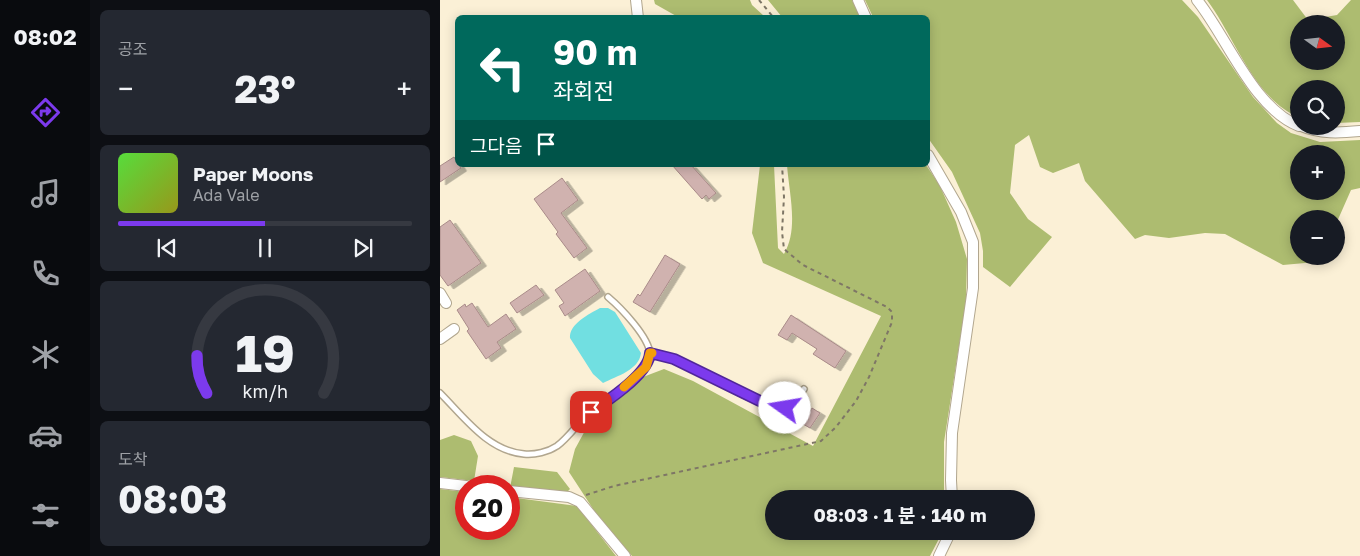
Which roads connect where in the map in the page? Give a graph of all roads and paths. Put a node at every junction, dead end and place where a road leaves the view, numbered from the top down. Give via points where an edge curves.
1 (636, 0) edge
2 (759, 0) edge
3 (858, 0) edge
4 (1197, 0) edge
5 (638, 15) edge
6 (772, 15) edge
7 (865, 15) edge
8 (1290, 120) edge
9 (1360, 131) edge
10 (1345, 132) edge
11 (930, 158) edge
12 (782, 167) edge
13 (440, 294) edge
14 (608, 297) dead end
15 (446, 303) dead end
16 (454, 329) dead end
17 (440, 339) edge
18 (650, 353) junction
19 (804, 389) dead end
20 (440, 393) edge
21 (440, 483) edge
22 (455, 485) edge
23 (952, 490) edge
24 (520, 492) edge
25 (569, 497) junction
26 (947, 540) edge
27 (625, 556) edge
28 (939, 556) edge

1 - 5 street
2 - 6 path
3 - 7 street
4 - 8 street via 1255,88 1275,112
9 - 10 street
11 - 23 street via 962,212 973,242 973,288 952,434
12 - 25 path via 784,249 802,265 892,312 892,322 856,401 821,441
13 - 15 street
14 - 18 lane via 631,320
16 - 17 street
18 - 19 lane via 674,359 777,408 795,403
18 - 20 lane via 646,367 547,451 524,454 498,447
21 - 22 street
24 - 25 street
25 - 27 street via 580,502
26 - 28 street

